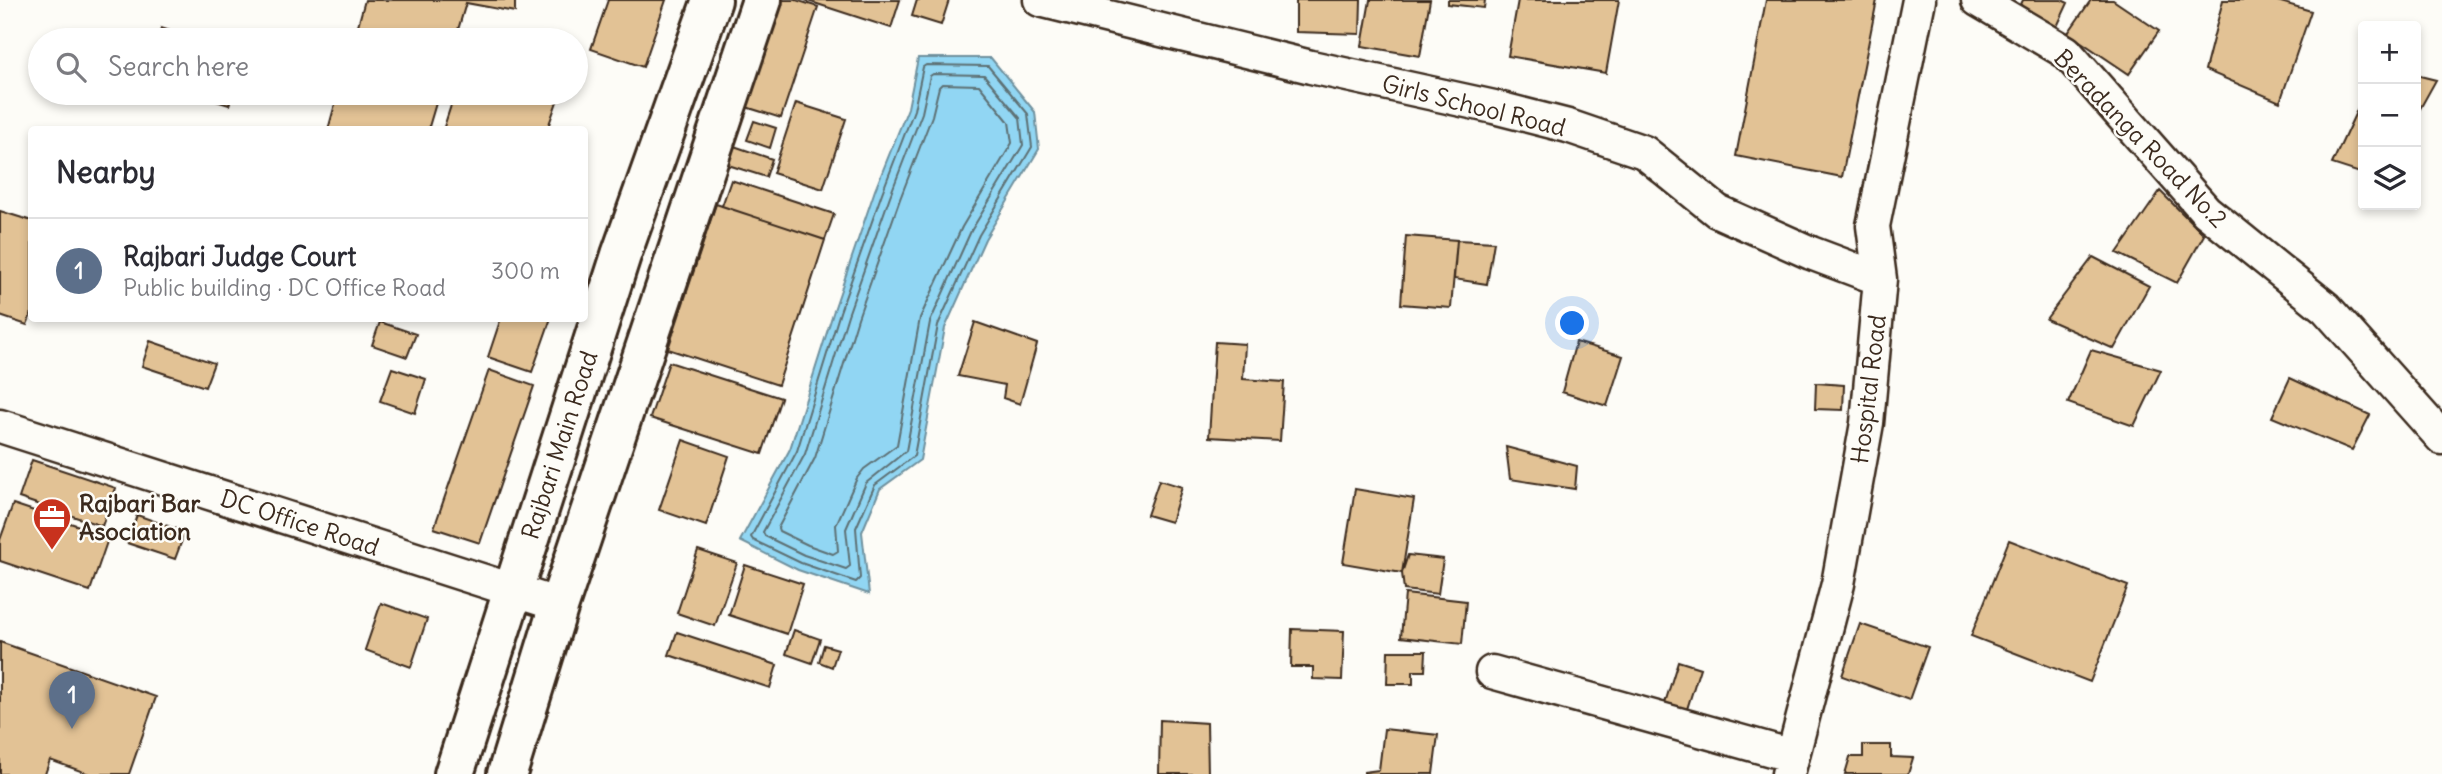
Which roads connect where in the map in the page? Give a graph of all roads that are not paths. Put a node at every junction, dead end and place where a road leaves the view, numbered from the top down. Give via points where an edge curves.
1 (712, 0) edge
2 (762, 0) edge
3 (1040, 0) edge
4 (1919, 0) edge
5 (1978, 0) edge
6 (1880, 279) junction
7 (0, 426) edge
8 (2442, 438) edge
9 (512, 590) junction
10 (559, 605) junction
11 (1492, 672) dead end
12 (1791, 765) edge
13 (454, 774) edge
14 (507, 774) edge

1 - 9 street, Rajbari Main Road via 621,256
2 - 10 street, Rajbari Main Road
3 - 6 street, Girls School Road via 1568,126 1644,152 1717,211
4 - 6 street, Hospital Road via 1873,226
5 - 8 street, Beradanga Road No.2 via 2066,52 2206,211 2326,308
6 - 12 street, Hospital Road via 1865,436 1838,584
7 - 9 street, DC Office Road
9 - 10 street, DC Office Road
9 - 13 street, Rajbari Main Road
10 - 14 street, Rajbari Main Road
11 - 12 street

